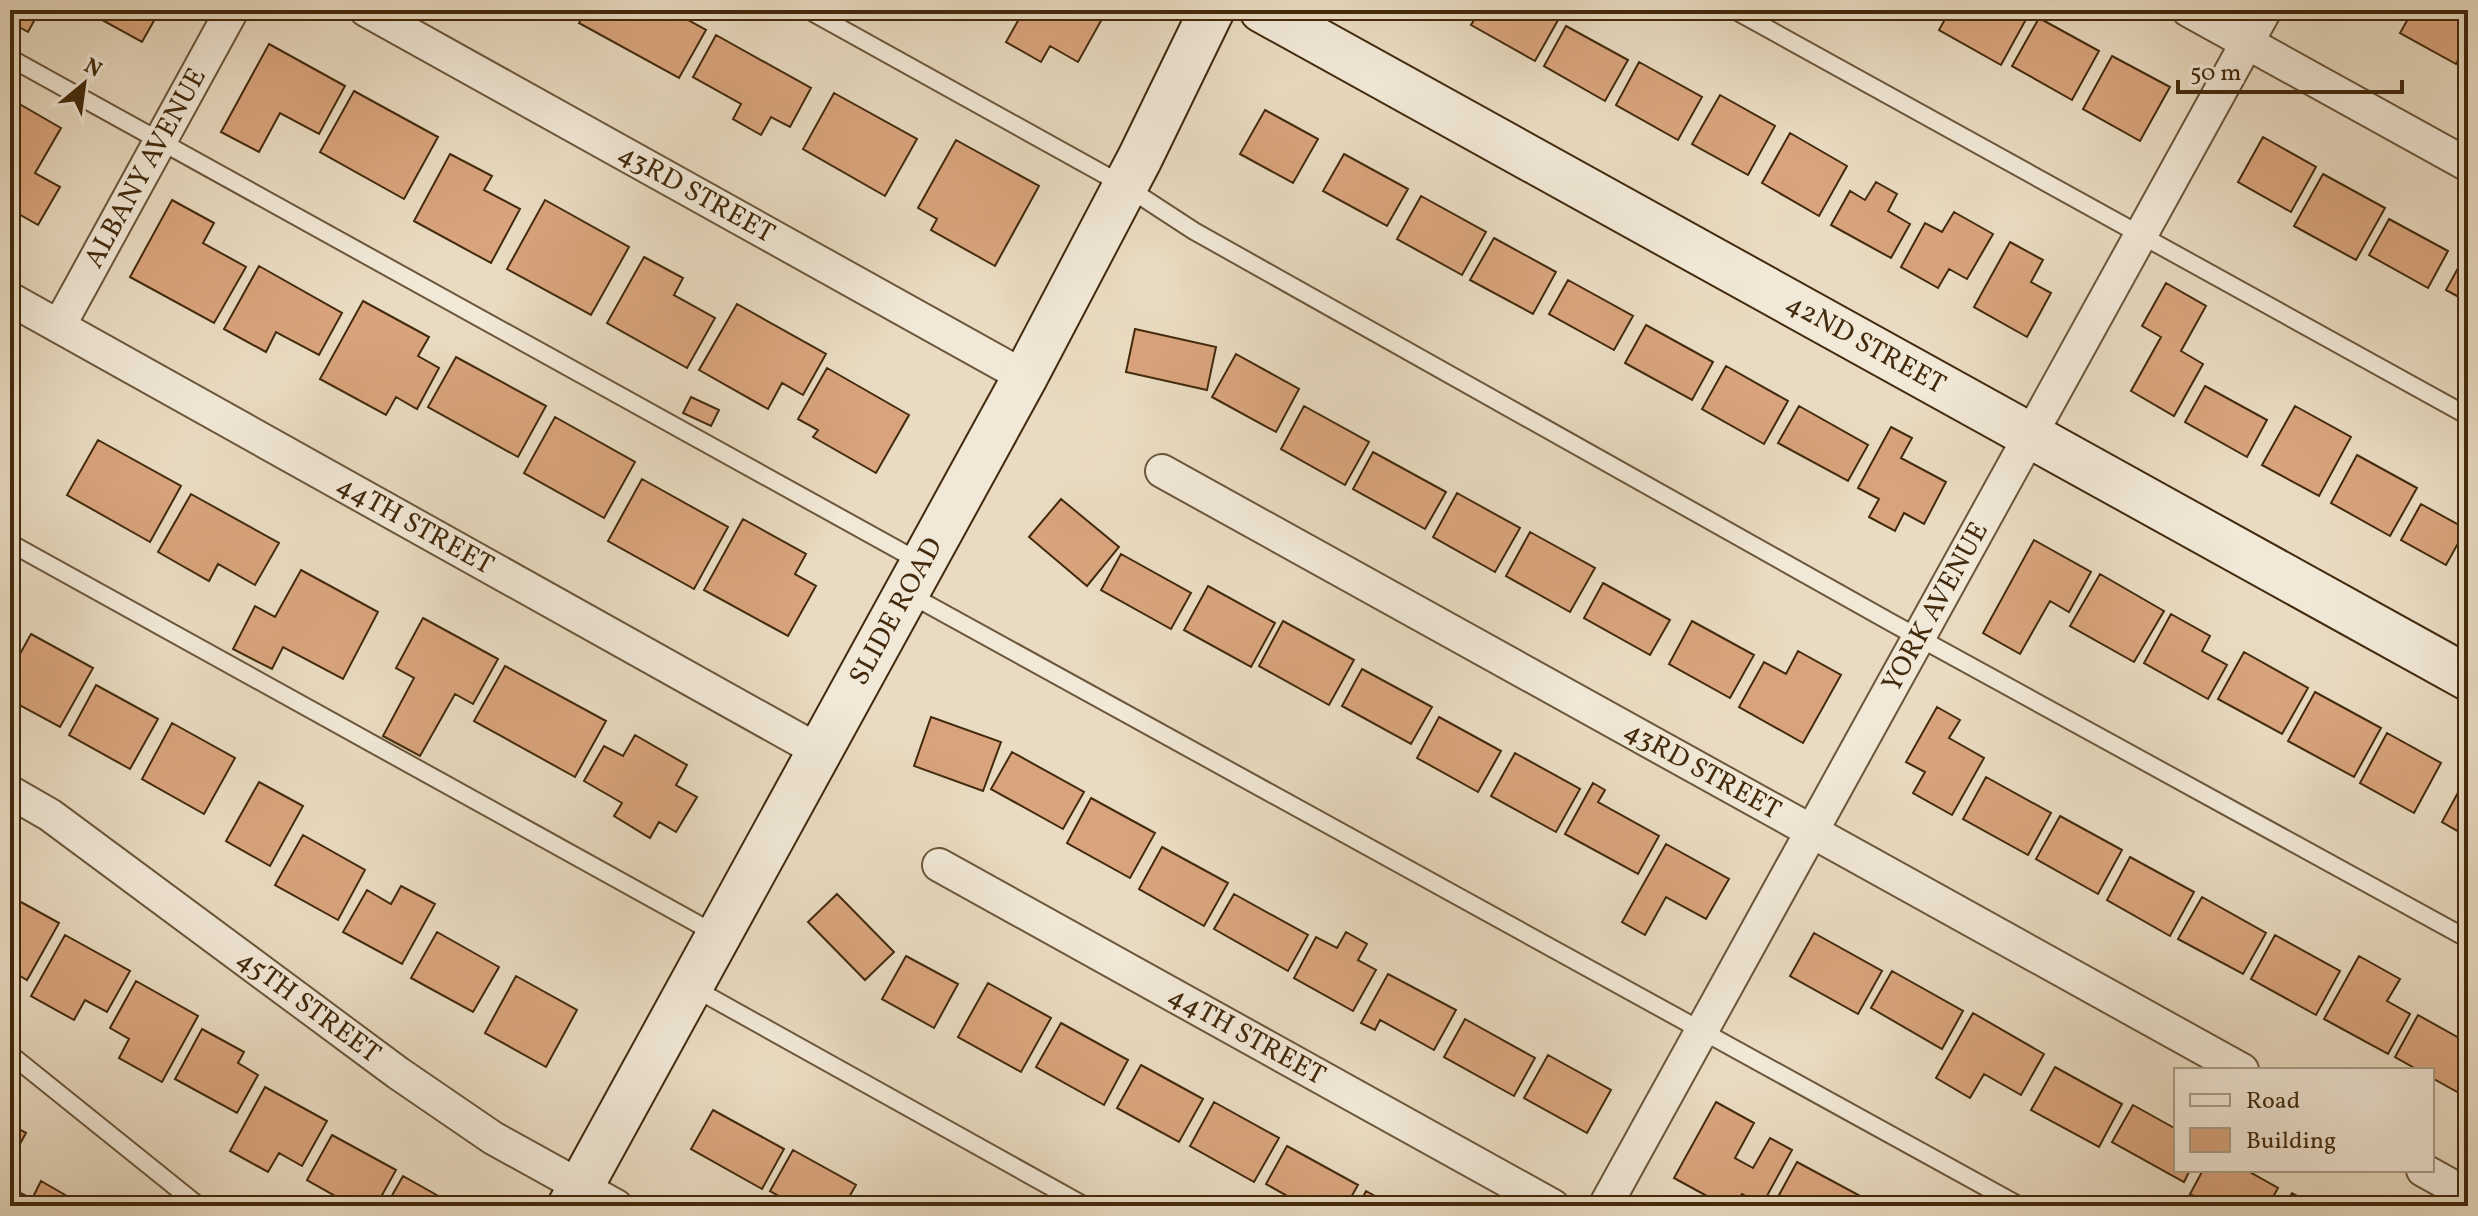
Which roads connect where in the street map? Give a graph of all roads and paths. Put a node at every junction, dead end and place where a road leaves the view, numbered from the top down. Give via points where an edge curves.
1 (232, 10) edge
2 (366, 10) edge
3 (808, 10) edge
4 (1212, 10) edge
5 (1262, 10) edge
6 (1734, 10) edge
7 (2188, 10) edge
8 (2265, 10) edge
9 (2247, 43) junction
10 (10, 58) edge
11 (160, 141) junction
12 (2468, 165) edge
13 (1125, 186) junction
14 (2141, 234) junction
15 (10, 299) edge
16 (59, 326) junction
17 (1025, 377) junction
18 (2468, 416) edge
19 (2030, 435) junction
20 (1162, 471) dead end
21 (10, 543) edge
22 (914, 578) junction
23 (1918, 638) junction
24 (2468, 678) edge
25 (819, 751) junction
26 (10, 792) edge
27 (1811, 831) junction
28 (939, 865) dead end
29 (718, 935) junction
30 (2468, 939) edge
31 (691, 986) junction
32 (1702, 1030) junction
33 (10, 1054) edge
34 (2238, 1068) edge
35 (2427, 1172) edge
36 (2468, 1195) edge
37 (589, 1200) edge
38 (199, 1206) edge
39 (1085, 1206) edge
40 (1553, 1206) edge
41 (1605, 1206) edge
42 (2020, 1206) edge

1 - 11 street, ALBANY AVENUE
2 - 17 street, 43RD STREET
3 - 13 lane
4 - 13 street, SLIDE ROAD
5 - 19 street, 42ND STREET
6 - 14 lane
7 - 9 street
8 - 9 street, YORK AVENUE
9 - 12 street
9 - 14 street, YORK AVENUE
10 - 11 lane
11 - 16 street, ALBANY AVENUE
11 - 22 lane
13 - 17 street, SLIDE ROAD
13 - 23 lane via 1207,239
14 - 18 lane
14 - 19 street, YORK AVENUE
15 - 16 street, 44TH STREET
16 - 25 street, 44TH STREET
17 - 22 street, SLIDE ROAD
19 - 23 street, YORK AVENUE
19 - 24 street, 42ND STREET
20 - 27 street, 43RD STREET
21 - 29 lane
22 - 25 street, SLIDE ROAD
22 - 32 lane
23 - 27 street, YORK AVENUE
23 - 30 lane
25 - 29 street, SLIDE ROAD
26 - 37 street, 45TH STREET via 50,815 398,1073
27 - 32 street, YORK AVENUE
27 - 34 street, 43RD STREET
28 - 40 street, 44TH STREET
29 - 31 street, SLIDE ROAD
31 - 37 street, SLIDE ROAD
31 - 39 lane
32 - 41 street, YORK AVENUE
32 - 42 lane
33 - 38 lane
35 - 36 street

